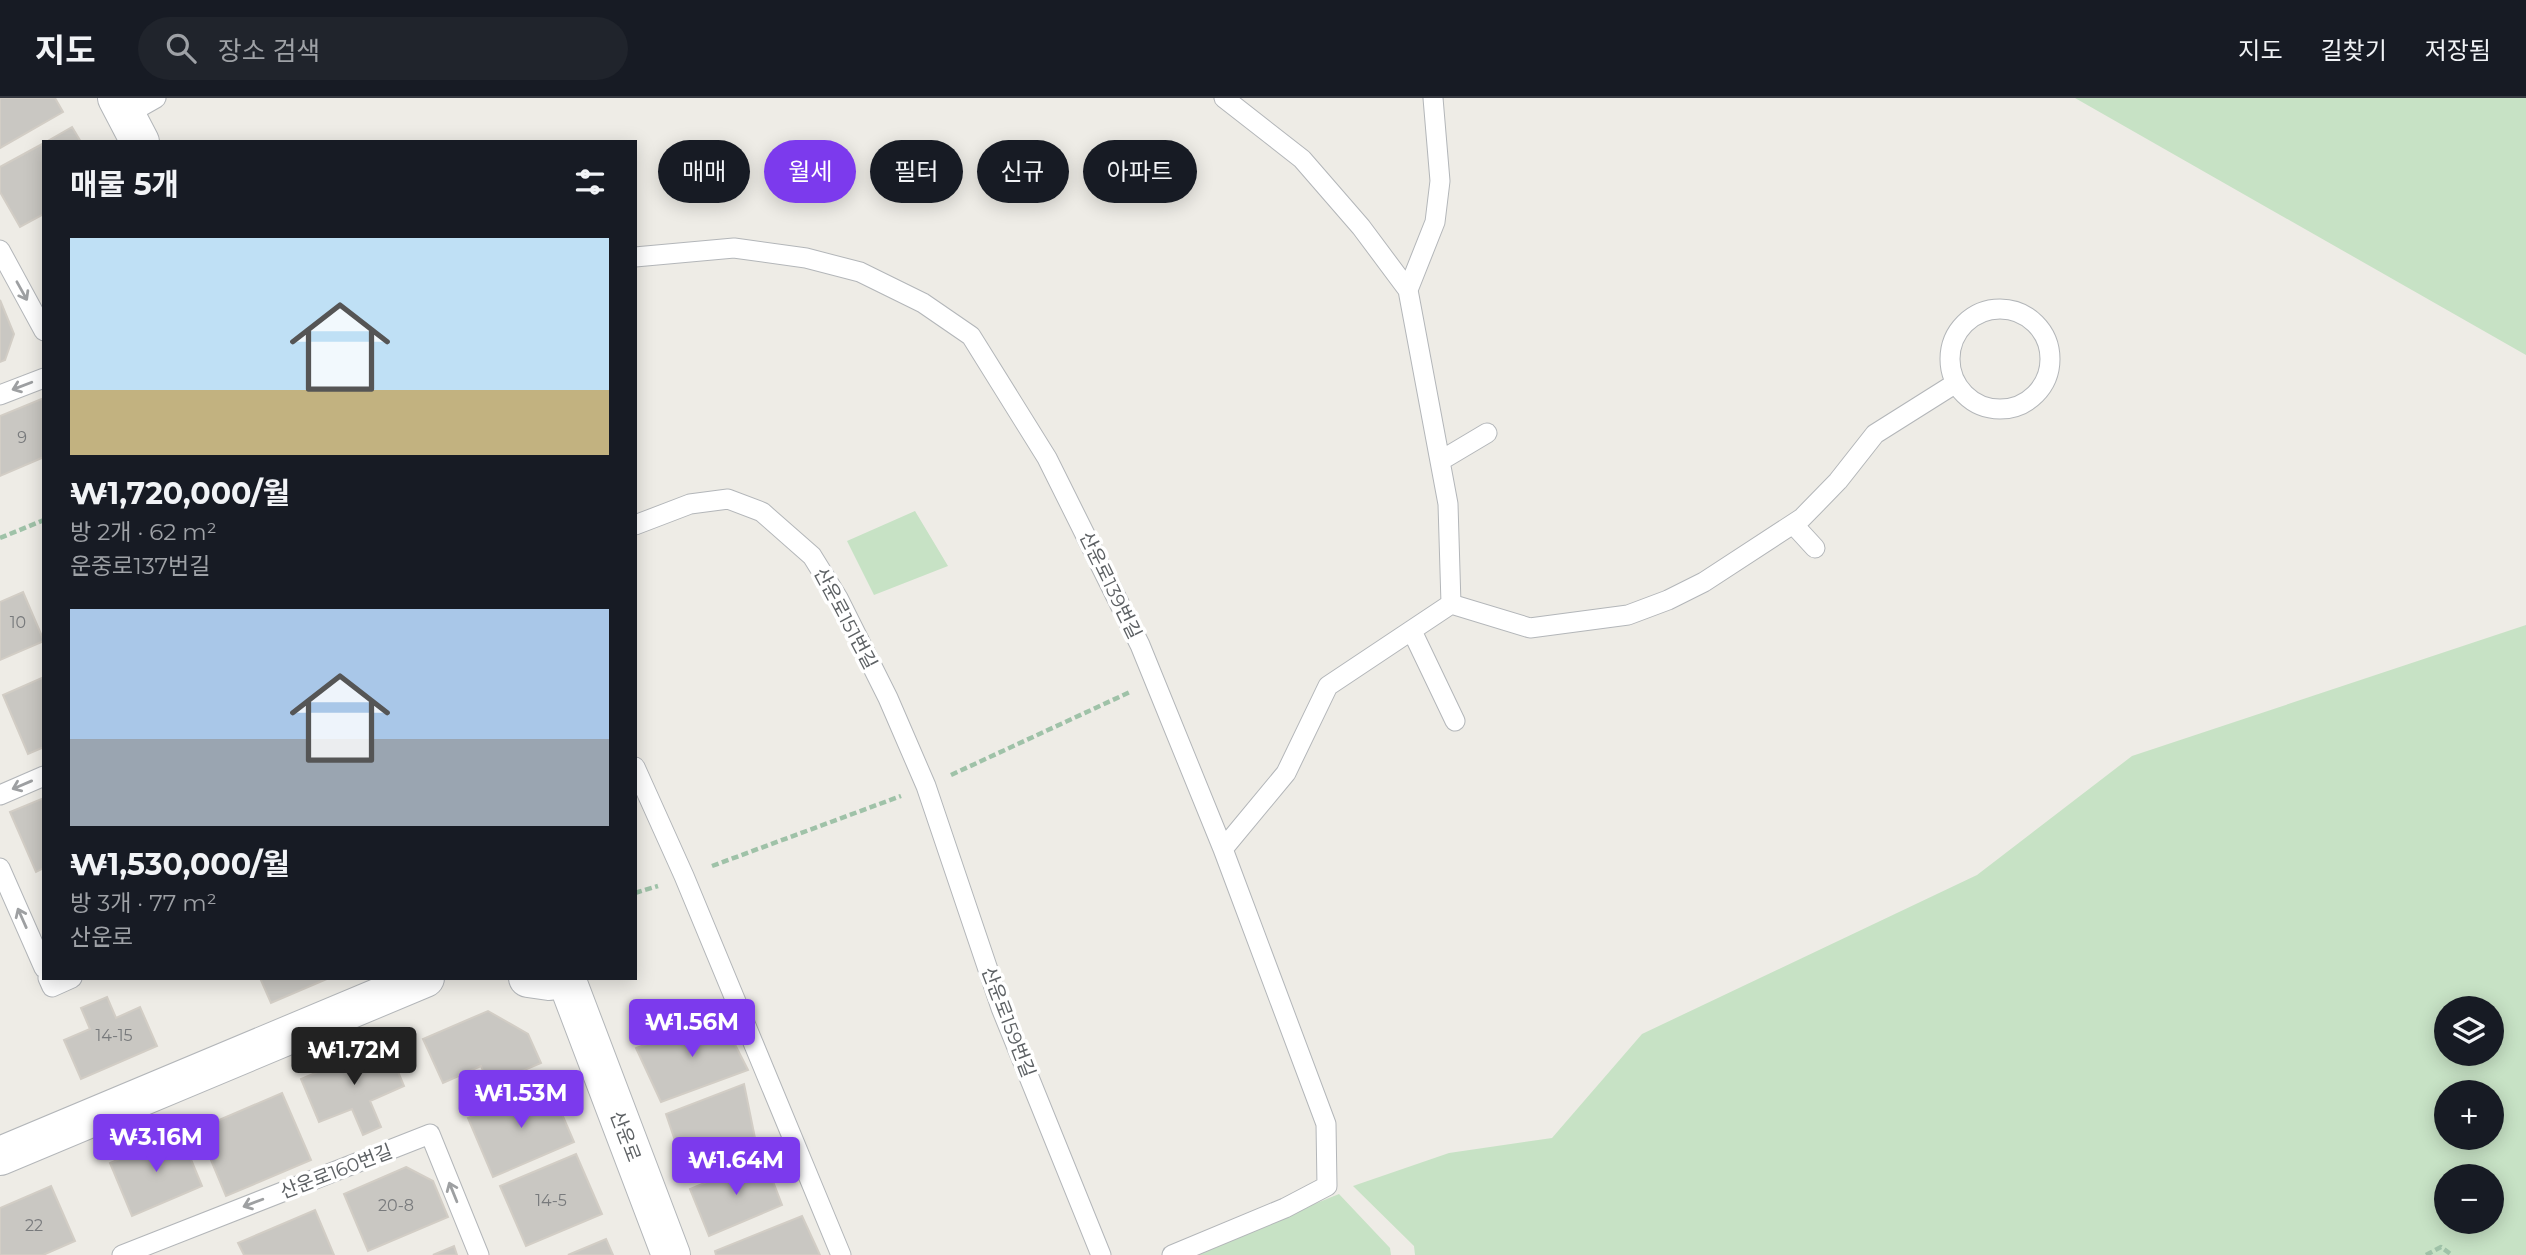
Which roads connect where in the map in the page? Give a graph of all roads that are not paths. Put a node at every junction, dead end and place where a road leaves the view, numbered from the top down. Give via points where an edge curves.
1 (1224, 98) edge
2 (1433, 98) edge
3 (0, 250) edge
4 (637, 257) edge
5 (1408, 290) junction
6 (42, 327) edge
7 (42, 379) edge
8 (1956, 383) junction
9 (0, 395) edge
10 (1487, 433) dead end
11 (1440, 461) junction
12 (637, 524) edge
13 (1793, 524) junction
14 (1815, 548) dead end
15 (1451, 604) junction
16 (1412, 631) junction
17 (1455, 721) dead end
18 (637, 771) edge
19 (42, 777) edge
20 (926, 786) joint
21 (0, 794) edge
22 (1223, 849) junction
23 (0, 868) edge
24 (42, 963) edge
25 (49, 980) edge
26 (68, 980) edge
27 (420, 980) edge
28 (565, 980) edge
29 (0, 1156) edge
30 (122, 1255) edge
31 (479, 1255) edge
32 (671, 1255) edge
33 (841, 1255) edge
34 (1101, 1255) edge
35 (1172, 1255) edge

1 - 5 lane via 1302,159 1362,227
2 - 5 lane via 1440,181 1435,222
3 -> 6 lane
4 - 22 lane, 산운로139번길 via 734,248 806,258 859,272 923,303 971,336 1047,458 1095,549 1140,645
5 - 11 lane
7 -> 9 lane
8 - 8 lane via 1980,405 2011,409 2026,402 2048,378 2049,345 2042,330 2030,318 2007,309 1982,311 1967,320 1950,349
8 - 13 lane via 1875,434 1838,481
10 - 11 lane
11 - 15 lane via 1448,504
12 - 20 lane, 산운로151번길 via 690,504 728,499 762,512 785,530 812,556 838,598
13 - 14 lane
13 - 15 lane via 1704,582 1628,615 1530,628
15 - 16 lane
16 - 17 lane
16 - 22 lane via 1328,686 1286,773
18 - 33 lane
19 -> 21 lane
20 - 34 lane, 산운로159번길 via 1001,1008
22 - 35 lane, 산운로139번길 via 1326,1124 1327,1185 1285,1208
24 -> 23 lane
25 - 26 lane via 52,987
27 - 29 street
28 - 32 street, 산운로
31 -> 30 lane, 산운로160번길 via 430,1134

